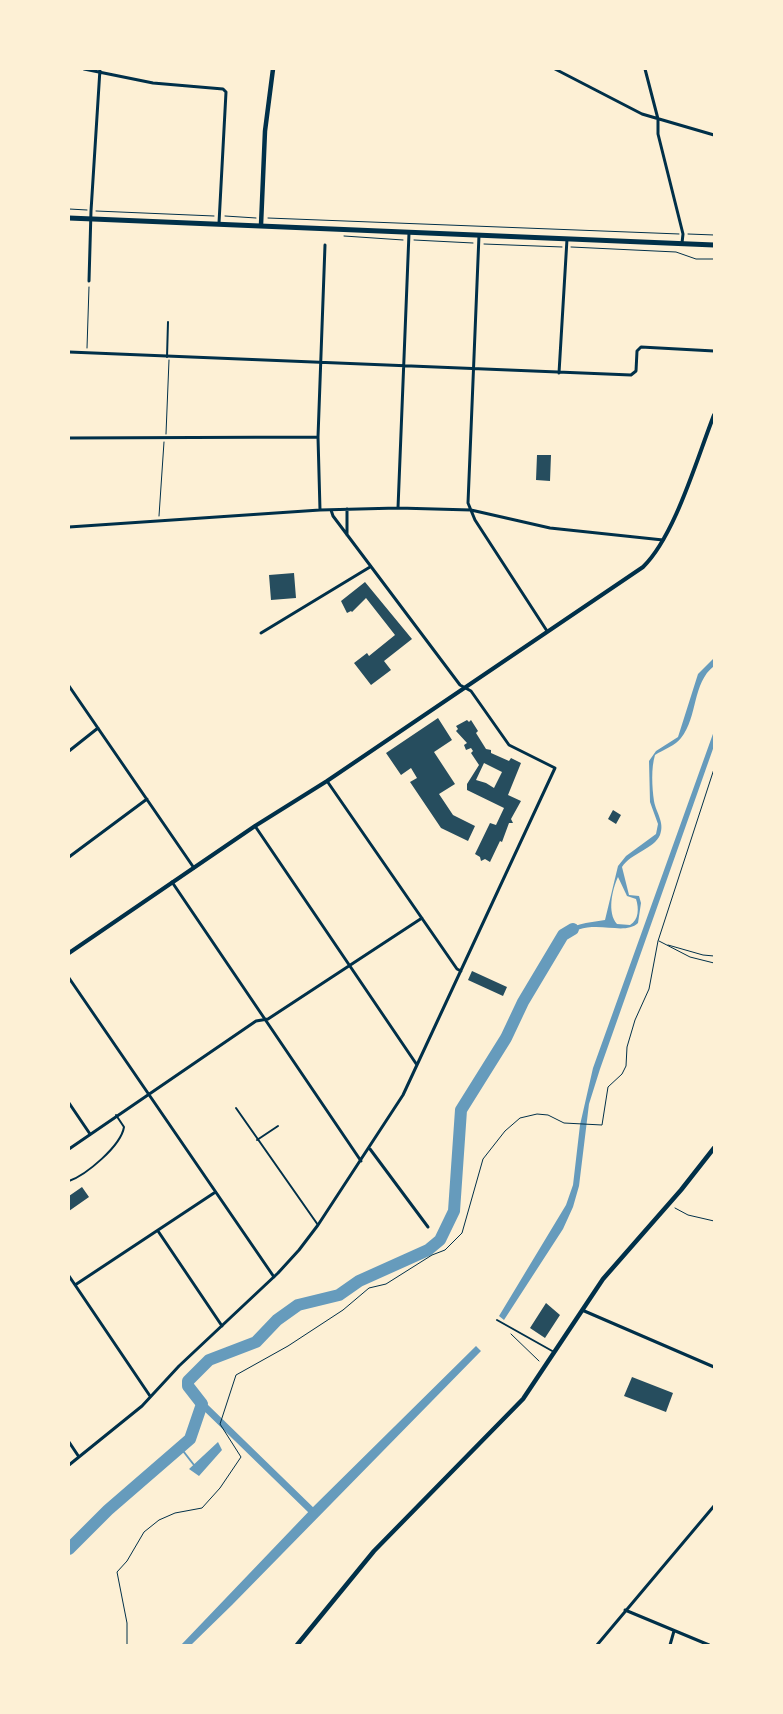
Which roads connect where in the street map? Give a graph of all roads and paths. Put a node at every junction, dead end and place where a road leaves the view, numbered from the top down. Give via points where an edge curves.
1 (84, 69) edge
2 (100, 69) edge
3 (272, 69) edge
4 (555, 69) edge
5 (645, 69) edge
6 (99, 74) junction
7 (658, 119) junction
8 (714, 135) edge
9 (69, 210) edge
10 (91, 210) junction
11 (219, 216) junction
12 (69, 218) edge
13 (90, 218) junction
14 (254, 218) dead end
15 (271, 218) dead end
16 (219, 223) junction
17 (261, 225) junction
18 (409, 232) junction
19 (683, 234) junction
20 (478, 235) junction
21 (714, 235) edge
22 (344, 236) dead end
23 (567, 239) junction
24 (408, 240) junction
25 (478, 243) junction
26 (682, 243) junction
27 (714, 244) edge
28 (325, 245) dead end
29 (567, 247) junction
30 (714, 259) edge
31 (89, 281) joint
32 (168, 322) dead end
33 (714, 351) edge
34 (69, 352) edge
35 (86, 353) junction
36 (168, 357) junction
37 (321, 362) junction
38 (404, 366) junction
39 (474, 369) junction
40 (559, 373) junction
41 (714, 415) edge
42 (318, 437) junction
43 (69, 438) edge
44 (166, 438) junction
45 (398, 508) junction
46 (347, 509) junction
47 (320, 510) junction
48 (331, 510) junction
49 (471, 510) junction
50 (160, 521) junction
51 (69, 527) edge
52 (347, 535) junction
53 (664, 541) junction
54 (370, 566) junction
55 (547, 631) junction
56 (261, 633) dead end
57 (69, 686) edge
58 (464, 688) junction
59 (98, 728) junction
60 (69, 751) edge
61 (714, 769) edge
62 (326, 781) junction
63 (147, 799) junction
64 (255, 826) junction
65 (69, 857) edge
66 (194, 868) junction
67 (172, 882) junction
68 (422, 918) junction
69 (658, 941) junction
70 (69, 953) edge
71 (714, 956) edge
72 (714, 963) edge
73 (349, 965) junction
74 (461, 971) junction
75 (69, 978) edge
76 (263, 1020) junction
77 (417, 1065) junction
78 (148, 1094) junction
79 (69, 1104) edge
80 (236, 1108) dead end
81 (116, 1115) junction
82 (278, 1126) dead end
83 (90, 1134) junction
84 (257, 1140) junction
85 (714, 1148) edge
86 (69, 1149) edge
87 (370, 1150) junction
88 (361, 1161) junction
89 (69, 1181) edge
90 (214, 1192) junction
91 (675, 1208) dead end
92 (714, 1221) edge
93 (318, 1225) junction
94 (428, 1227) dead end
95 (158, 1231) junction
96 (69, 1276) edge
97 (274, 1277) junction
98 (75, 1285) junction
99 (582, 1310) junction
100 (498, 1320) dead end
101 (222, 1326) junction
102 (510, 1332) dead end
103 (554, 1352) junction
104 (539, 1361) dead end
105 (714, 1367) edge
106 (150, 1396) junction
107 (69, 1442) edge
108 (79, 1457) junction
109 (69, 1465) edge
110 (714, 1506) edge
111 (625, 1610) junction
112 (674, 1631) junction
113 (127, 1645) edge
114 (297, 1645) edge
115 (597, 1645) edge
116 (670, 1645) edge
117 (709, 1645) edge

1 - 6 street
2 - 6 street
3 - 17 main road via 265,131
4 - 7 street
5 - 7 street
6 - 10 street
6 - 11 street via 153,83 219,87 226,92
7 - 8 street
7 - 19 street via 658,134
9 - 10 path
10 - 11 path
10 - 13 street
11 - 14 path
11 - 16 street
12 - 13 main road
13 - 16 main road
13 - 31 street
15 - 19 path
16 - 17 main road
17 - 18 main road
18 - 20 main road
18 - 24 street
19 - 21 path
19 - 26 street
20 - 23 main road
20 - 25 street
22 - 24 path
23 - 26 main road
23 - 29 street
24 - 25 path
24 - 38 street
25 - 29 path
25 - 39 street
26 - 27 main road
28 - 37 street
29 - 30 path via 660,250 679,252 696,259
29 - 40 street
31 - 35 path
32 - 36 lane
33 - 40 street via 641,347 636,350 636,371 631,375
34 - 35 street
35 - 36 street
36 - 37 street
36 - 44 path
37 - 38 street
37 - 42 street
38 - 39 street
38 - 45 street
39 - 40 street
39 - 49 street via 468,503
41 - 53 street
42 - 44 street
42 - 47 street
43 - 44 street
44 - 50 path
45 - 46 street
45 - 49 street
46 - 48 street
46 - 52 street
47 - 48 street
47 - 50 street
48 - 52 street
49 - 53 street via 550,528 620,537 651,537
49 - 55 street
50 - 51 street
52 - 54 street
53 - 55 street via 636,573
54 - 56 street
54 - 58 street
55 - 58 street
57 - 59 street
58 - 62 street
58 - 74 street via 471,691 509,745 555,768
59 - 60 street
59 - 63 street
61 - 69 path
62 - 64 street
62 - 68 street
63 - 65 street
63 - 66 street
64 - 66 street
64 - 73 street
66 - 67 street
67 - 70 street
67 - 76 street
68 - 73 street
68 - 74 street
69 - 71 path
69 - 72 path via 690,957
69 - 113 path via 649,989 635,1020 624,1070 608,1087 602,1125 564,1123 548,1115 537,1114 528,1114 513,1124 483,1159 462,1233 445,1250 386,1284 369,1288 343,1310 296,1341 236,1375 220,1424 241,1457 202,1508 175,1512 144,1532 117,1572 127,1623
73 - 76 street
73 - 77 street
74 - 77 street
75 - 78 street
76 - 78 street via 256,1021
76 - 88 street
77 - 87 street via 400,1101
78 - 81 street
78 - 90 street
79 - 83 street
80 - 84 lane
81 - 83 street
81 - 89 lane via 124,1127 123,1134 104,1156 81,1176
82 - 84 lane
83 - 86 street
84 - 93 lane
85 - 99 main road via 603,1279
87 - 88 street
87 - 94 street
88 - 93 street
90 - 95 street
90 - 97 street
91 - 92 path
93 - 97 street
95 - 98 street
95 - 101 street
96 - 98 street
97 - 101 street
98 - 106 street
99 - 103 main road
99 - 105 street
100 - 103 lane
101 - 106 street
102 - 104 path
103 - 114 main road via 523,1399 374,1551
106 - 108 street
107 - 108 street
108 - 109 street
110 - 111 street
111 - 112 street
111 - 115 street
112 - 116 street
112 - 117 street

